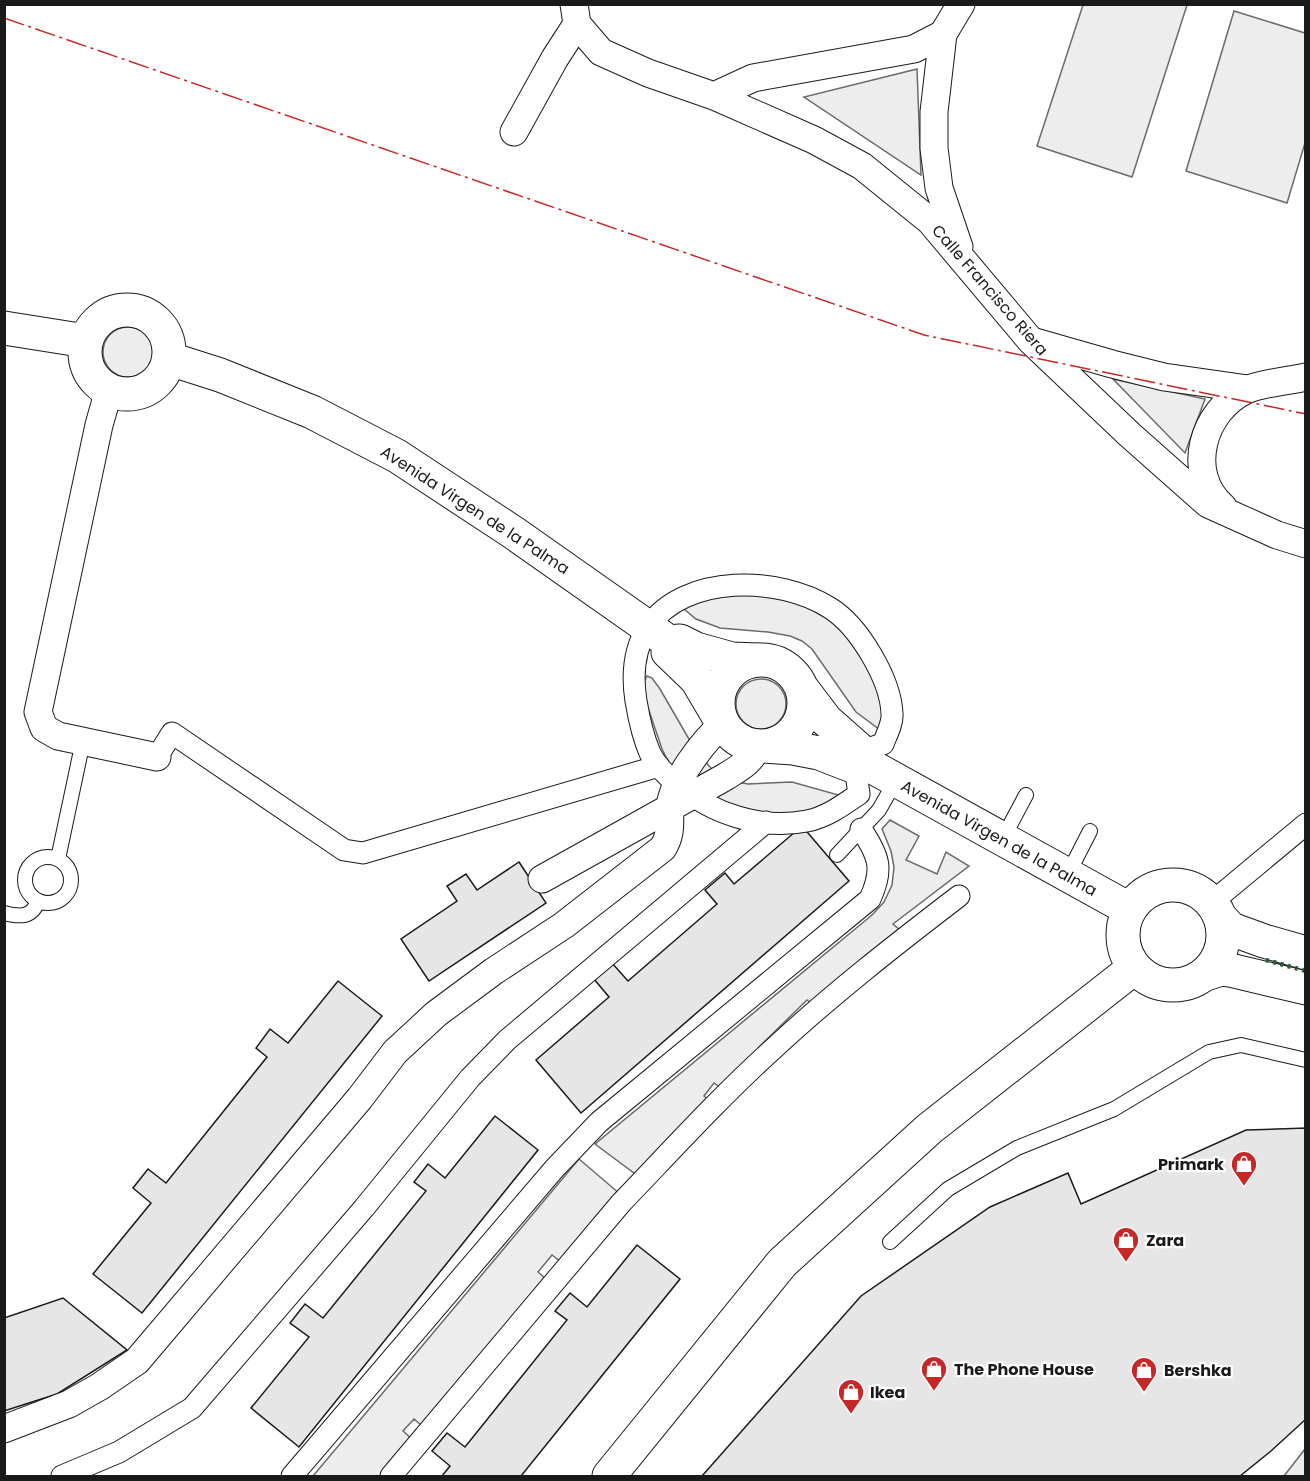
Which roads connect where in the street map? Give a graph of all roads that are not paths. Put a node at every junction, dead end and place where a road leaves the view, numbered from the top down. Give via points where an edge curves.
1 (961, 4) edge
2 (575, 14) edge
3 (944, 34) junction
4 (714, 96) junction
5 (514, 132) dead end
6 (966, 265) junction
7 (4, 328) edge
8 (86, 341) junction
9 (1031, 341) junction
10 (170, 359) junction
11 (1305, 377) edge
12 (1248, 389) junction
13 (109, 390) junction
14 (1238, 519) junction
15 (1305, 544) edge
16 (658, 635) junction
17 (758, 660) junction
18 (801, 687) junction
19 (722, 722) junction
20 (83, 741) junction
21 (761, 746) junction
22 (157, 757) joint
23 (870, 766) junction
24 (674, 788) junction
25 (1026, 795) dead end
26 (766, 822) junction
27 (1305, 824) edge
28 (861, 829) junction
29 (1090, 831) dead end
30 (1002, 840) junction
31 (837, 855) dead end
32 (58, 858) junction
33 (1067, 876) junction
34 (542, 879) dead end
35 (959, 896) dead end
36 (38, 901) junction
37 (1129, 909) junction
38 (1215, 909) junction
39 (4, 913) edge
40 (1305, 953) edge
41 (1134, 968) junction
42 (1206, 974) junction
43 (1305, 988) edge
44 (1305, 1060) edge
45 (890, 1242) dead end
46 (4, 1428) edge
47 (62, 1476) edge
48 (292, 1476) edge
49 (391, 1476) edge
50 (609, 1476) edge

1 - 3 street
2 - 4 street, Calle Francisco Riera via 601,52
2 - 5 street
3 - 4 street via 914,49 753,78
3 - 6 street via 934,112 934,148 939,188
4 - 6 street, Calle Francisco Riera via 862,166 930,221
6 - 9 street, Calle Francisco Riera
7 - 8 street
8 - 10 street via 102,317 130,309 144,312 165,331
8 - 13 street via 87,364 99,384
9 - 12 street via 1164,377
9 - 14 street, Calle Francisco Riera via 1176,477 1208,504
10 - 13 street via 158,382 147,389 135,393
10 - 16 street, Avenida Virgen de la Palma via 312,412 397,456
11 - 12 street
12 - 14 street via 1228,401 1212,418 1202,451 1207,485 1220,504
13 - 20 street via 38,712 50,733
14 - 15 street, Calle Francisco Riera
16 - 17 street, Avenida Virgen de la Palma via 732,659
16 - 19 street, Avenida Virgen de la Palma via 668,652 706,692
16 - 23 street via 664,608 686,595 718,587 757,584 793,590 831,608 855,629 887,691 893,716
16 - 24 street via 636,655 633,682 651,755
17 - 18 street via 783,667
17 - 19 street via 738,667 724,681 717,706
18 - 21 street via 804,700 797,726 777,743
18 - 23 street, Avenida Virgen de la Palma
19 - 21 street via 738,740
19 - 24 street
20 - 22 street
20 - 32 lane
21 - 23 street, Avenida Virgen de la Palma via 819,753
21 - 24 street via 748,762
22 - 24 street via 172,733 344,850 363,853
23 - 26 street via 859,794 837,809 808,821
23 - 28 lane via 879,810
23 - 30 street, Avenida Virgen de la Palma
24 - 26 street via 720,812
24 - 34 street
24 - 46 street via 671,830 663,848 564,925 443,1008 395,1052 137,1361 69,1404
25 - 30 lane
26 - 47 street via 507,1040 470,1078 192,1408 119,1452
27 - 38 street
28 - 31 lane
28 - 48 street via 875,849 879,866 878,883 870,899 599,1122 547,1177
29 - 33 lane
30 - 33 street, Avenida Virgen de la Palma
32 - 36 lane via 48,856 30,866 26,885
32 - 36 lane via 71,874 67,894 49,903
33 - 37 street, Avenida Virgen de la Palma
35 - 49 street via 771,1050 660,1162
36 - 39 lane via 33,911 23,916
37 - 38 street via 1153,889 1168,885 1194,890
37 - 41 street via 1122,939
38 - 40 street via 1232,929
38 - 42 street via 1223,931 1222,947
41 - 42 street via 1161,984 1192,982
41 - 50 street via 929,1129 782,1263
42 - 43 street via 1230,970
44 - 45 lane via 1241,1045 1209,1052 1114,1109 1017,1148 948,1189

